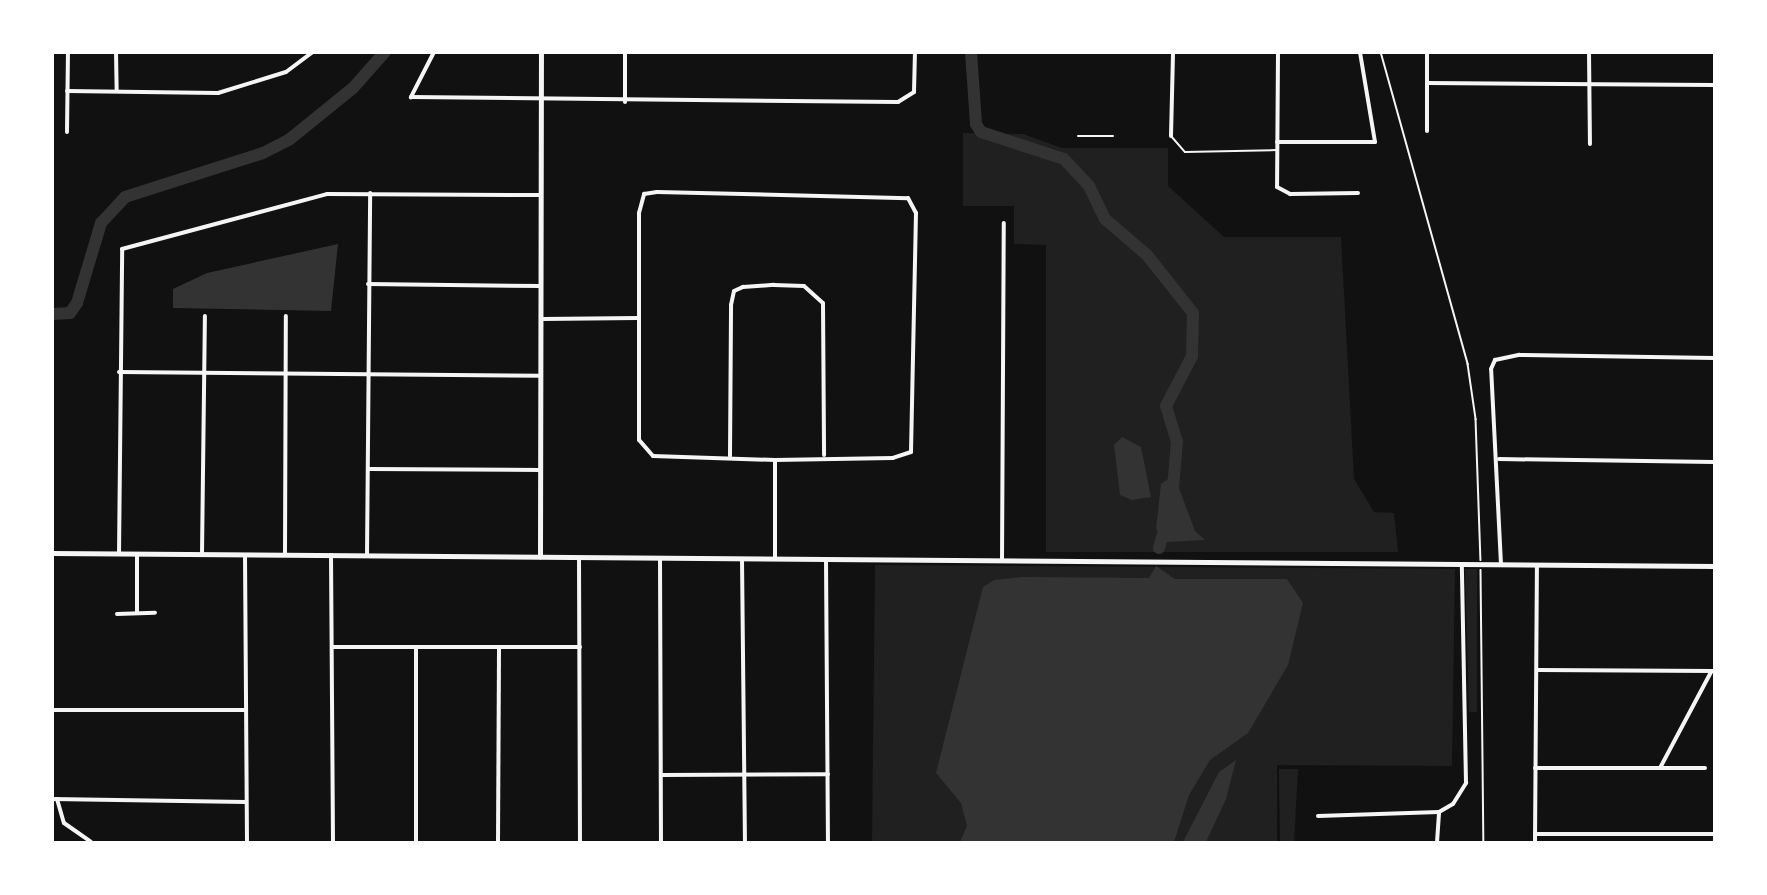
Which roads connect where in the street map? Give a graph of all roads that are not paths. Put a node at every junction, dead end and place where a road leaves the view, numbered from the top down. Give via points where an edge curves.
1 (68, 52) edge
2 (116, 52) edge
3 (313, 52) edge
4 (434, 52) edge
5 (541, 52) edge
6 (625, 52) edge
7 (915, 52) edge
8 (1173, 52) edge
9 (1278, 52) edge
10 (1360, 52) edge
11 (1428, 52) edge
12 (1589, 52) edge
13 (1427, 83) junction
14 (1589, 84) junction
15 (1714, 85) edge
16 (67, 91) junction
17 (117, 91) junction
18 (541, 101) junction
19 (625, 102) junction
20 (1427, 131) dead end
21 (67, 132) dead end
22 (1078, 135) dead end
23 (1113, 136) dead end
24 (1171, 136) joint
25 (1277, 142) junction
26 (1590, 144) dead end
27 (1277, 150) junction
28 (370, 193) junction
29 (1358, 193) dead end
30 (541, 195) junction
31 (1004, 224) dead end
32 (368, 284) junction
33 (541, 286) junction
34 (206, 316) dead end
35 (286, 316) dead end
36 (638, 318) junction
37 (542, 319) junction
38 (1714, 358) edge
39 (119, 372) junction
40 (205, 373) junction
41 (286, 375) junction
42 (369, 375) junction
43 (542, 376) junction
44 (824, 455) junction
45 (730, 456) junction
46 (1499, 459) junction
47 (775, 460) junction
48 (1714, 462) edge
49 (369, 469) junction
50 (541, 470) junction
51 (52, 553) edge
52 (119, 554) junction
53 (137, 554) junction
54 (202, 554) junction
55 (244, 555) junction
56 (285, 555) junction
57 (331, 555) junction
58 (367, 556) junction
59 (540, 557) junction
60 (579, 558) junction
61 (660, 558) junction
62 (742, 559) junction
63 (775, 559) junction
64 (826, 560) junction
65 (1002, 561) junction
66 (1501, 564) junction
67 (1462, 565) junction
68 (1537, 565) junction
69 (1714, 566) edge
70 (137, 612) junction
71 (155, 613) dead end
72 (117, 614) dead end
73 (333, 647) junction
74 (580, 647) junction
75 (416, 648) junction
76 (499, 648) junction
77 (1538, 670) junction
78 (1713, 672) edge
79 (52, 710) edge
80 (246, 710) junction
81 (1535, 768) junction
82 (1660, 768) junction
83 (1705, 768) dead end
84 (828, 774) junction
85 (662, 775) junction
86 (745, 776) junction
87 (55, 799) edge
88 (246, 802) junction
89 (1439, 812) junction
90 (1318, 816) dead end
91 (1534, 834) junction
92 (1714, 834) edge
93 (91, 843) edge
94 (247, 843) edge
95 (333, 843) edge
96 (416, 843) edge
97 (498, 843) edge
98 (580, 843) edge
99 (661, 843) edge
100 (745, 843) edge
101 (828, 843) edge
102 (1437, 843) edge
103 (1535, 843) edge

1 - 16 street
2 - 17 street
3 - 17 street via 286,72 239,89
4 - 18 street via 411,97
5 - 18 street
6 - 19 street
7 - 19 street via 914,92 907,101
8 - 24 street
9 - 25 street
10 - 25 street via 1375,142
11 - 13 street
12 - 14 street
13 - 14 street
13 - 20 street
14 - 15 street
14 - 26 street
16 - 17 street
16 - 21 street
18 - 19 street
18 - 30 street
22 - 23 lane
24 - 27 lane via 1185,152
25 - 27 street
27 - 29 street via 1280,190
28 - 30 street
28 - 32 street
28 - 39 street via 327,194 122,249
30 - 33 street
31 - 65 street
32 - 33 street
32 - 42 street
33 - 37 street
34 - 40 street
35 - 41 street
36 - 37 street
36 - 44 street via 639,213 644,195 908,198 916,213 916,440 911,452 893,458
36 - 45 street via 639,440 653,456
37 - 43 street
38 - 46 street via 1519,355 1495,360 1491,369
39 - 40 street
39 - 52 street
40 - 41 street
40 - 54 street
41 - 42 street
41 - 56 street
42 - 43 street
42 - 49 street
43 - 50 street
44 - 45 street via 823,303 815,291 804,286 744,287 734,291 730,305
44 - 47 street
45 - 47 street
46 - 48 street
46 - 66 street
47 - 63 street
49 - 50 street
49 - 58 street
50 - 59 street
51 - 52 street
52 - 53 street
53 - 54 street
53 - 70 street
54 - 55 street
55 - 56 street
55 - 80 street
56 - 57 street
57 - 58 street
57 - 73 street
58 - 59 street
59 - 60 street
60 - 61 street
60 - 74 street
61 - 62 street
61 - 85 street
62 - 63 street
62 - 86 street
63 - 64 street
64 - 65 street
64 - 84 street
65 - 67 street
66 - 67 street
66 - 68 street
67 - 89 street via 1466,783 1453,804
68 - 69 street
68 - 77 street
70 - 71 street
70 - 72 street
73 - 75 street
73 - 95 street
74 - 76 street
74 - 98 street
75 - 76 street
75 - 96 street
76 - 97 street
77 - 78 street
77 - 81 street
78 - 82 street
79 - 80 street
80 - 88 street
81 - 82 street
81 - 91 street
82 - 83 street
84 - 86 street
84 - 101 street
85 - 86 street
85 - 99 street
86 - 100 street
87 - 88 street
87 - 93 street via 64,823
88 - 94 street
89 - 90 street
89 - 102 street
91 - 92 street
91 - 103 street

